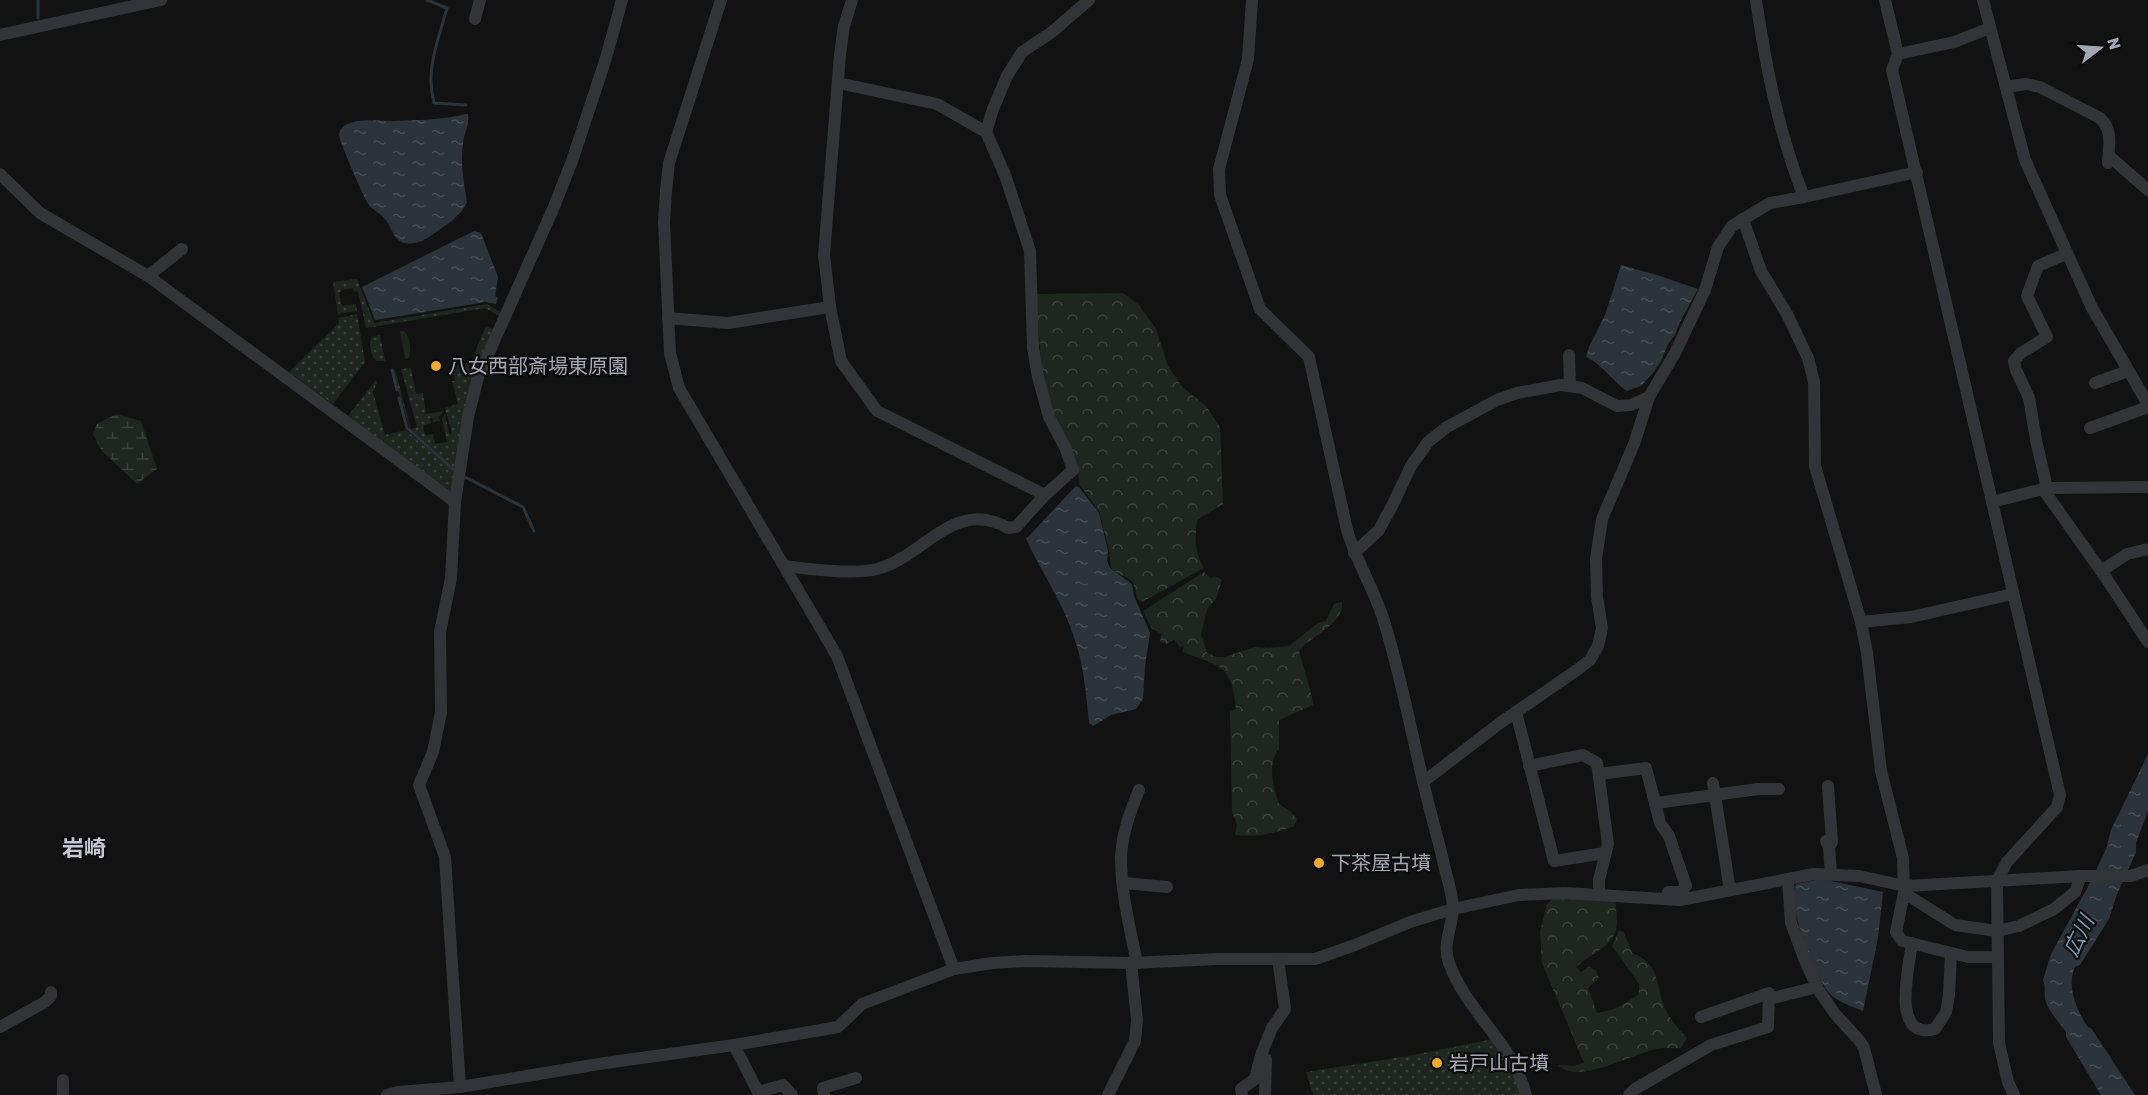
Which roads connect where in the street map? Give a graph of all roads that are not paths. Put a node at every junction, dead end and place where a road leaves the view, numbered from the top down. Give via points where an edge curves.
1 (161, 0) edge
2 (480, 0) edge
3 (622, 0) edge
4 (721, 0) edge
5 (852, 0) edge
6 (1089, 0) edge
7 (1252, 0) edge
8 (1756, 0) edge
9 (1885, 0) edge
10 (1983, 0) edge
11 (475, 19) dead end
12 (1990, 28) junction
13 (0, 35) edge
14 (1898, 54) junction
15 (838, 83) junction
16 (2006, 87) junction
17 (986, 132) junction
18 (1917, 172) junction
19 (0, 174) edge
20 (2148, 190) edge
21 (1804, 197) junction
22 (1743, 219) junction
23 (182, 249) dead end
24 (2066, 254) junction
25 (148, 276) junction
26 (830, 307) junction
27 (668, 318) junction
28 (1569, 355) dead end
29 (2128, 371) junction
30 (2095, 383) dead end
31 (1570, 386) junction
32 (1649, 397) junction
33 (2148, 405) edge
34 (2090, 428) dead end
35 (2148, 487) edge
36 (2045, 489) junction
37 (1045, 495) junction
38 (455, 502) junction
39 (1992, 502) junction
40 (2148, 549) edge
41 (1354, 552) junction
42 (785, 566) junction
43 (2101, 571) junction
44 (2013, 594) junction
45 (1861, 622) junction
46 (2148, 642) edge
47 (1516, 712) junction
48 (1528, 766) junction
49 (1599, 774) junction
50 (1423, 782) junction
51 (1713, 783) dead end
52 (1828, 786) dead end
53 (1779, 789) dead end
54 (1139, 790) dead end
55 (1715, 796) junction
56 (1656, 803) junction
57 (1605, 853) junction
58 (2148, 870) edge
59 (1831, 875) junction
60 (2084, 876) junction
61 (1788, 880) junction
62 (1997, 881) junction
63 (1124, 883) junction
64 (1167, 887) dead end
65 (1730, 890) junction
66 (1905, 890) junction
67 (1599, 895) junction
68 (1618, 896) junction
69 (1453, 909) junction
70 (1997, 931) junction
71 (1912, 944) junction
72 (1951, 953) junction
73 (1997, 957) junction
74 (1278, 958) junction
75 (1134, 963) junction
76 (954, 969) junction
77 (1817, 987) junction
78 (51, 992) dead end
79 (1769, 999) junction
80 (1701, 1017) dead end
81 (0, 1027) edge
82 (1266, 1043) junction
83 (734, 1045) junction
84 (856, 1078) dead end
85 (63, 1080) dead end
86 (460, 1087) junction
87 (759, 1094) edge
88 (63, 1095) edge
89 (387, 1095) edge
90 (792, 1095) edge
91 (824, 1095) edge
92 (1108, 1095) edge
93 (1242, 1095) edge
94 (1265, 1095) edge
95 (1526, 1095) edge
96 (1629, 1095) edge
97 (1876, 1095) edge
98 (2013, 1095) edge

1 - 13 street
2 - 11 street
3 - 38 street via 554,209 478,377
4 - 27 street via 669,163 664,222
5 - 15 street via 844,26
6 - 17 street via 1022,52 1007,76
7 - 41 street via 1248,59 1219,169 1220,195 1260,309 1309,357
8 - 21 street via 1763,51 1789,159
9 - 14 street
10 - 12 street
12 - 14 street via 1954,42
12 - 16 street
14 - 18 street via 1892,70
15 - 17 street via 938,104
15 - 26 street via 824,255
16 - 20 street via 2040,87 2100,118 2109,133 2108,159
16 - 24 street via 2025,160
17 - 37 street via 1030,251 1033,348 1038,377 1049,417 1073,470
18 - 21 street
18 - 39 street
19 - 25 street via 40,213
21 - 22 street via 1770,203
22 - 32 street via 1732,226 1718,247 1705,290
22 - 45 street via 1761,271 1808,357 1814,382 1815,466
23 - 25 street
24 - 29 street
24 - 36 street via 2038,266 2027,296 2047,337 2014,362 2030,398
25 - 38 street
26 - 27 street via 728,323
26 - 37 street via 841,361 877,411
27 - 42 street via 670,353 679,388
28 - 31 street
29 - 30 street
29 - 33 street
31 - 32 street via 1617,405 1631,405
31 - 41 street via 1517,393 1497,400 1428,442 1411,466 1379,530
32 - 47 street via 1602,519 1596,557 1602,628 1598,646 1590,660
33 - 34 street
35 - 36 street
36 - 39 street
36 - 43 street
37 - 42 street via 1016,527 980,519 956,524 876,570
38 - 86 street via 451,578 440,632 441,712 433,752 419,785 445,856
39 - 44 street
40 - 43 street via 2127,554
41 - 50 street via 1382,617
42 - 76 street via 837,656
43 - 46 street
44 - 45 street via 1911,617
44 - 62 street via 2060,795 2057,807 2007,862
45 - 66 street via 1881,771 1903,858
47 - 48 street
47 - 50 street
48 - 49 street via 1583,754 1597,763
48 - 57 street via 1554,861
49 - 56 street via 1646,768
49 - 57 street via 1608,844
50 - 69 street
51 - 55 street
52 - 59 street
53 - 55 street
54 - 63 street via 1123,839
55 - 56 street
55 - 65 street
56 - 68 street via 1660,823 1669,836 1686,886 1681,892 1618,891
57 - 67 street
58 - 60 street via 2131,876
59 - 61 street
59 - 66 street via 1859,876
60 - 62 street
60 - 70 street via 2075,892 2054,909 2019,926
61 - 65 street
61 - 77 street via 1791,923
62 - 66 street
62 - 70 street
63 - 64 street
63 - 75 street
65 - 68 street via 1680,900
66 - 70 street via 1955,925
66 - 71 street via 1896,932 1902,941
67 - 68 street
67 - 69 street via 1518,896
69 - 74 street via 1315,959
69 - 95 street via 1446,941 1448,960 1458,985 1505,1047 1521,1076
70 - 73 street
71 - 72 street
71 - 72 street via 1904,1011 1916,1028 1935,1029 1946,1012
72 - 73 street
73 - 98 street via 1999,1043
74 - 75 street
74 - 82 street via 1285,1009
75 - 76 street via 1026,960
75 - 92 street via 1135,1041
76 - 83 street via 862,1004 837,1027
77 - 79 street
77 - 97 street via 1864,1048
78 - 81 street via 45,1002
79 - 80 street via 1769,993
79 - 96 street via 1767,1027 1711,1045
82 - 93 street via 1255,1079 1241,1089
82 - 94 street
83 - 86 street
83 - 87 street
84 - 91 street via 823,1088
85 - 88 street
86 - 89 street
87 - 90 street via 783,1085

